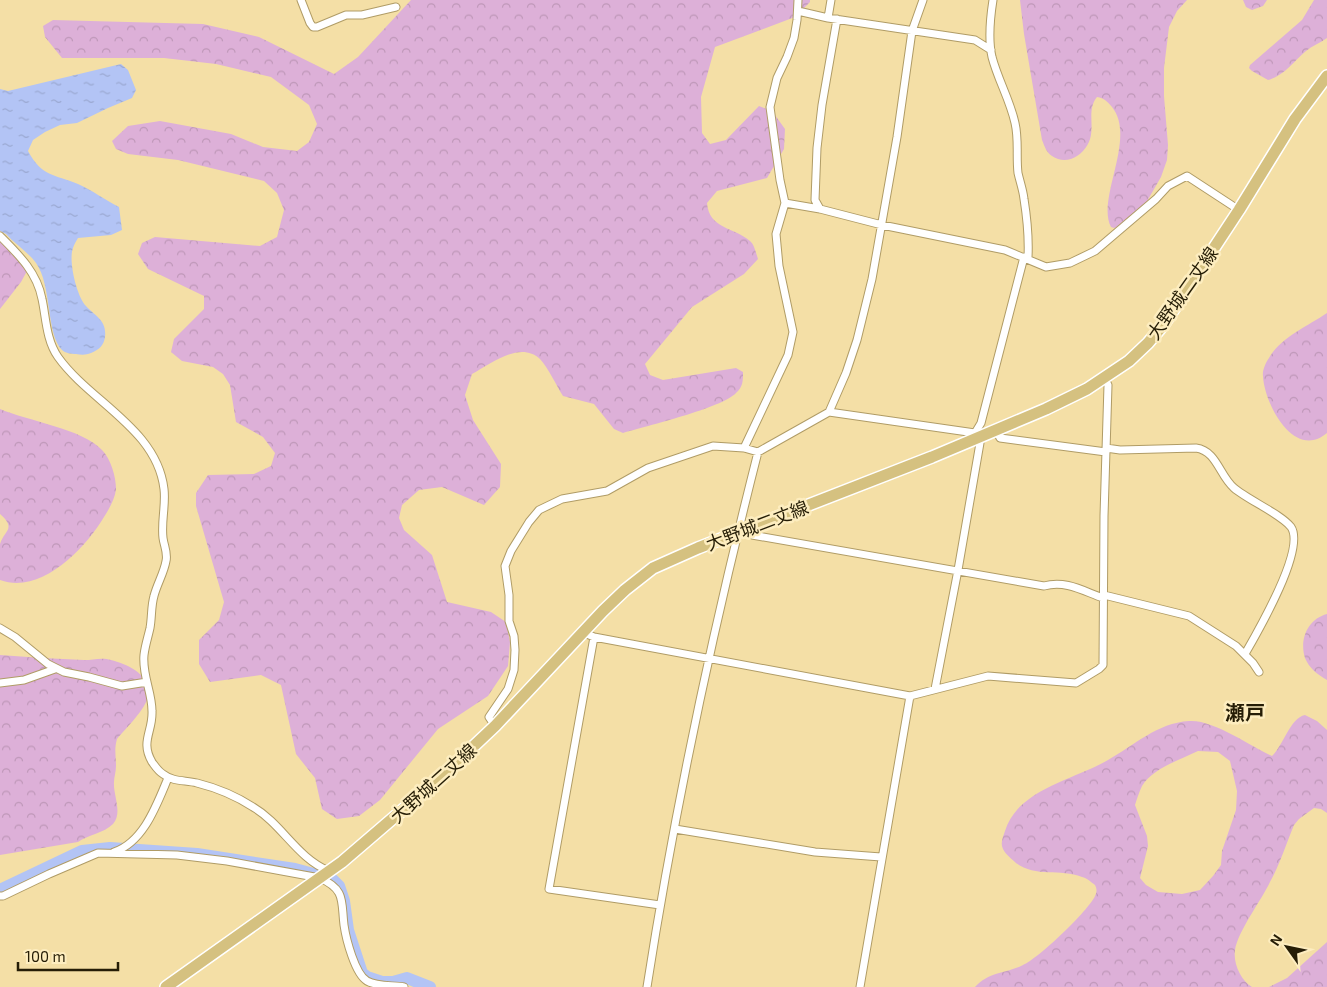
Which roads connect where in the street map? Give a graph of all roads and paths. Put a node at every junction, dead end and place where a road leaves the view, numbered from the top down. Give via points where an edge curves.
1 (301, 0) edge
2 (798, 0) edge
3 (832, 0) edge
4 (923, 0) edge
5 (992, 0) edge
6 (396, 7) dead end
7 (798, 10) junction
8 (828, 18) junction
9 (837, 19) junction
10 (912, 31) junction
11 (991, 50) junction
12 (1327, 76) edge
13 (785, 203) junction
14 (820, 210) junction
15 (1239, 210) junction
16 (882, 226) junction
17 (0, 236) edge
18 (1024, 257) junction
19 (1105, 379) junction
20 (829, 412) junction
21 (996, 430) junction
22 (976, 435) junction
23 (744, 448) junction
24 (1106, 450) junction
25 (758, 452) junction
26 (750, 528) junction
27 (737, 532) junction
28 (958, 570) junction
29 (1104, 596) junction
30 (0, 628) edge
31 (582, 632) junction
32 (594, 637) junction
33 (1244, 654) junction
34 (708, 658) junction
35 (55, 669) junction
36 (1259, 672) dead end
37 (147, 682) junction
38 (0, 683) edge
39 (936, 689) junction
40 (910, 696) junction
41 (495, 726) junction
42 (168, 778) junction
43 (675, 829) junction
44 (112, 853) junction
45 (881, 857) junction
46 (325, 874) junction
47 (0, 896) edge
48 (660, 905) junction
49 (166, 987) edge
50 (404, 987) edge
51 (647, 987) edge
52 (860, 987) edge

1 - 6 street via 313,27 346,16
2 - 7 street
3 - 8 street
4 - 10 street
5 - 11 street
7 - 8 street
7 - 13 street via 794,38 777,78 770,107
8 - 9 street
9 - 10 street
9 - 14 street via 817,148 815,200
10 - 11 street via 975,40
10 - 16 street
11 - 18 street via 1018,138 1018,173 1029,237 1028,257
12 - 15 main road, 大野城二丈線 via 1295,119
13 - 14 street
13 - 23 street via 776,234 792,332 791,344
14 - 16 street
15 - 18 street via 1187,176 1168,186 1084,258 1046,267
15 - 19 main road, 大野城二丈線 via 1164,324 1129,361
16 - 18 street
16 - 20 street via 857,340
17 - 37 street via 37,281 56,354 68,370 143,441 159,465 165,491 162,524 167,561 153,602 144,656
18 - 22 street
19 - 21 main road, 大野城二丈線
19 - 24 street via 1108,385
20 - 22 street
20 - 25 street
21 - 22 main road, 大野城二丈線
21 - 24 street via 1000,438
22 - 26 main road, 大野城二丈線 via 891,474
22 - 28 street via 980,443
23 - 25 street
23 - 41 street via 714,446 648,468 606,491 562,499 540,510 529,522 510,551 505,566 509,621 514,636 514,670 508,689 489,717
24 - 29 street
24 - 33 street via 1205,449 1233,488 1292,528 1291,556 1279,592
25 - 27 street
26 - 27 main road, 大野城二丈線
26 - 28 street via 752,535
27 - 31 main road, 大野城二丈線 via 653,568
27 - 34 street
28 - 29 street via 1044,586 1066,584
28 - 39 street
29 - 33 street via 1188,616
29 - 39 street via 1103,665 1076,683 988,676
30 - 35 street
31 - 32 street
31 - 41 main road, 大野城二丈線
32 - 34 street
32 - 48 street via 549,889
33 - 36 street
34 - 40 street
34 - 43 street
35 - 37 street via 122,686
35 - 38 street via 24,680
37 - 42 street via 152,709 146,748 158,770
39 - 40 street
40 - 45 street
41 - 46 main road, 大野城二丈線 via 441,777
42 - 44 street via 139,833 128,846
42 - 46 street via 197,783 255,808 280,828
43 - 45 street via 815,852
43 - 48 street
44 - 46 street via 177,855
44 - 47 street via 98,853
45 - 52 street
46 - 49 main road, 大野城二丈線
46 - 50 street via 338,890 347,938 359,974 368,982
48 - 51 street

